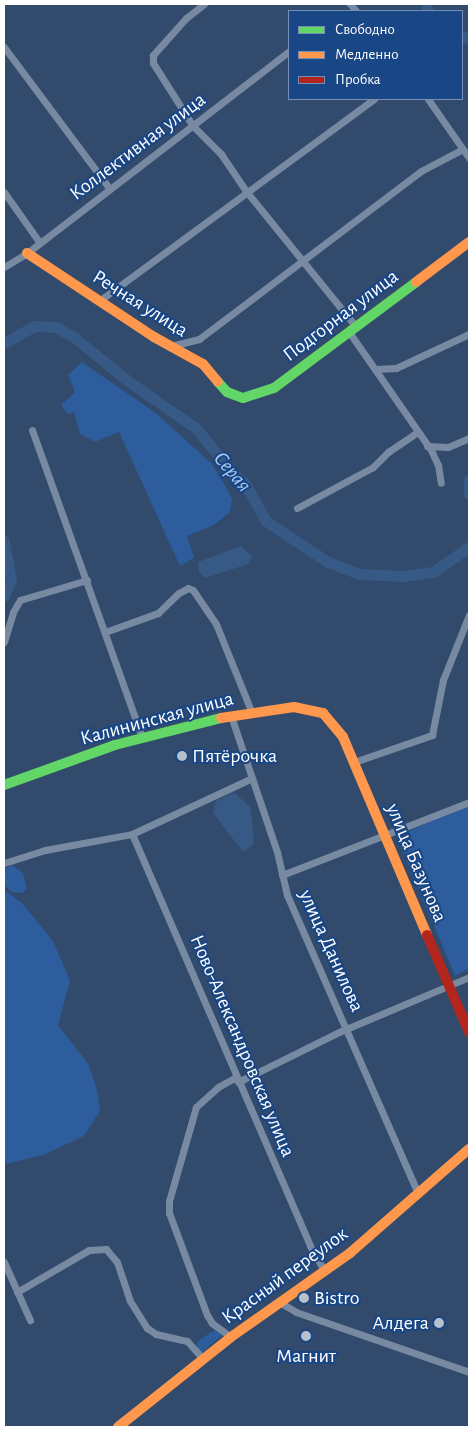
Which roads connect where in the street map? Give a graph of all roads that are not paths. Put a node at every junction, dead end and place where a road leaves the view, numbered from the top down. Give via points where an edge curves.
1 (199, 5) edge
2 (4, 47) edge
3 (288, 52) edge
4 (373, 100) edge
5 (429, 100) edge
6 (193, 126) junction
7 (463, 149) junction
8 (469, 158) edge
9 (109, 188) junction
10 (246, 191) junction
11 (4, 192) edge
12 (469, 242) edge
13 (40, 243) junction
14 (27, 253) junction
15 (304, 260) junction
16 (4, 267) edge
17 (99, 301) junction
18 (353, 329) junction
19 (469, 334) edge
20 (171, 346) junction
21 (375, 369) junction
22 (227, 392) joint
23 (32, 430) dead end
24 (418, 432) junction
25 (469, 438) edge
26 (427, 446) junction
27 (441, 483) dead end
28 (297, 508) dead end
29 (87, 580) junction
30 (469, 615) edge
31 (105, 632) junction
32 (4, 642) edge
33 (252, 713) junction
34 (323, 713) joint
35 (231, 716) junction
36 (142, 738) junction
37 (354, 762) junction
38 (252, 778) junction
39 (4, 785) edge
40 (469, 802) edge
41 (132, 834) junction
42 (385, 834) junction
43 (4, 863) edge
44 (282, 875) junction
45 (469, 978) edge
46 (450, 986) junction
47 (348, 1029) junction
48 (469, 1032) edge
49 (237, 1080) junction
50 (469, 1149) edge
51 (418, 1194) junction
52 (4, 1262) edge
53 (324, 1270) junction
54 (4, 1277) edge
55 (12, 1280) junction
56 (17, 1292) junction
57 (279, 1302) junction
58 (30, 1320) dead end
59 (231, 1337) junction
60 (203, 1359) junction
61 (469, 1372) edge
62 (118, 1427) edge

1 - 6 street via 153,55 153,63
2 - 9 street
3 - 6 street, Коллективная улица
4 - 10 street
5 - 7 street
6 - 9 street, Коллективная улица
6 - 10 street via 221,154
7 - 8 street
7 - 15 street via 433,162
9 - 13 street, Коллективная улица
10 - 15 street
10 - 17 street via 218,216
11 - 13 street
12 - 18 street, Подгорная улица
13 - 14 street, Коллективная улица
14 - 16 street, Коллективная улица
14 - 17 street, Речная улица
15 - 18 street
15 - 20 street via 198,339
17 - 20 street, Речная улица
18 - 21 street
18 - 22 street, Подгорная улица via 274,388 243,398
19 - 21 street via 396,368
20 - 22 street, Речная улица via 203,364
21 - 24 street
23 - 29 street
24 - 26 street
24 - 28 street via 388,452 373,467
25 - 26 street via 448,447
26 - 27 street via 438,465
29 - 31 street
29 - 32 street via 20,600
30 - 37 street via 443,680 432,735
31 - 33 street via 158,613 179,593 188,588 193,590 216,624
31 - 36 street
33 - 34 street, Калининская улица via 294,708
33 - 35 street, Калининская улица
34 - 37 street, улица Базунова via 343,736
35 - 36 street, Калининская улица
35 - 38 street, улица Данилова
36 - 39 street, Калининская улица
37 - 42 street, улица Базунова
38 - 41 street
38 - 44 street, улица Данилова
40 - 42 street
41 - 43 street via 44,850
41 - 49 street, Ново-Александровская улица
42 - 44 street
42 - 46 street, улица Базунова
44 - 47 street, улица Данилова via 287,895
45 - 46 street
46 - 47 street
46 - 48 street, улица Базунова
47 - 49 street
47 - 51 street, улица Данилова
49 - 53 street, Ново-Александровская улица via 310,1246
49 - 59 street via 218,1087 196,1107 169,1201 169,1213 207,1315 212,1323
50 - 51 street, Красный переулок
51 - 53 street, Красный переулок via 364,1242
52 - 55 street
53 - 57 street, Красный переулок
54 - 55 street
55 - 56 street
56 - 58 street
56 - 60 street via 89,1250 106,1250 117,1262 130,1301 147,1328 156,1334 187,1341
57 - 59 street, Красный переулок
57 - 61 street via 296,1312
59 - 60 street, Красный переулок
60 - 62 street, Красный переулок

